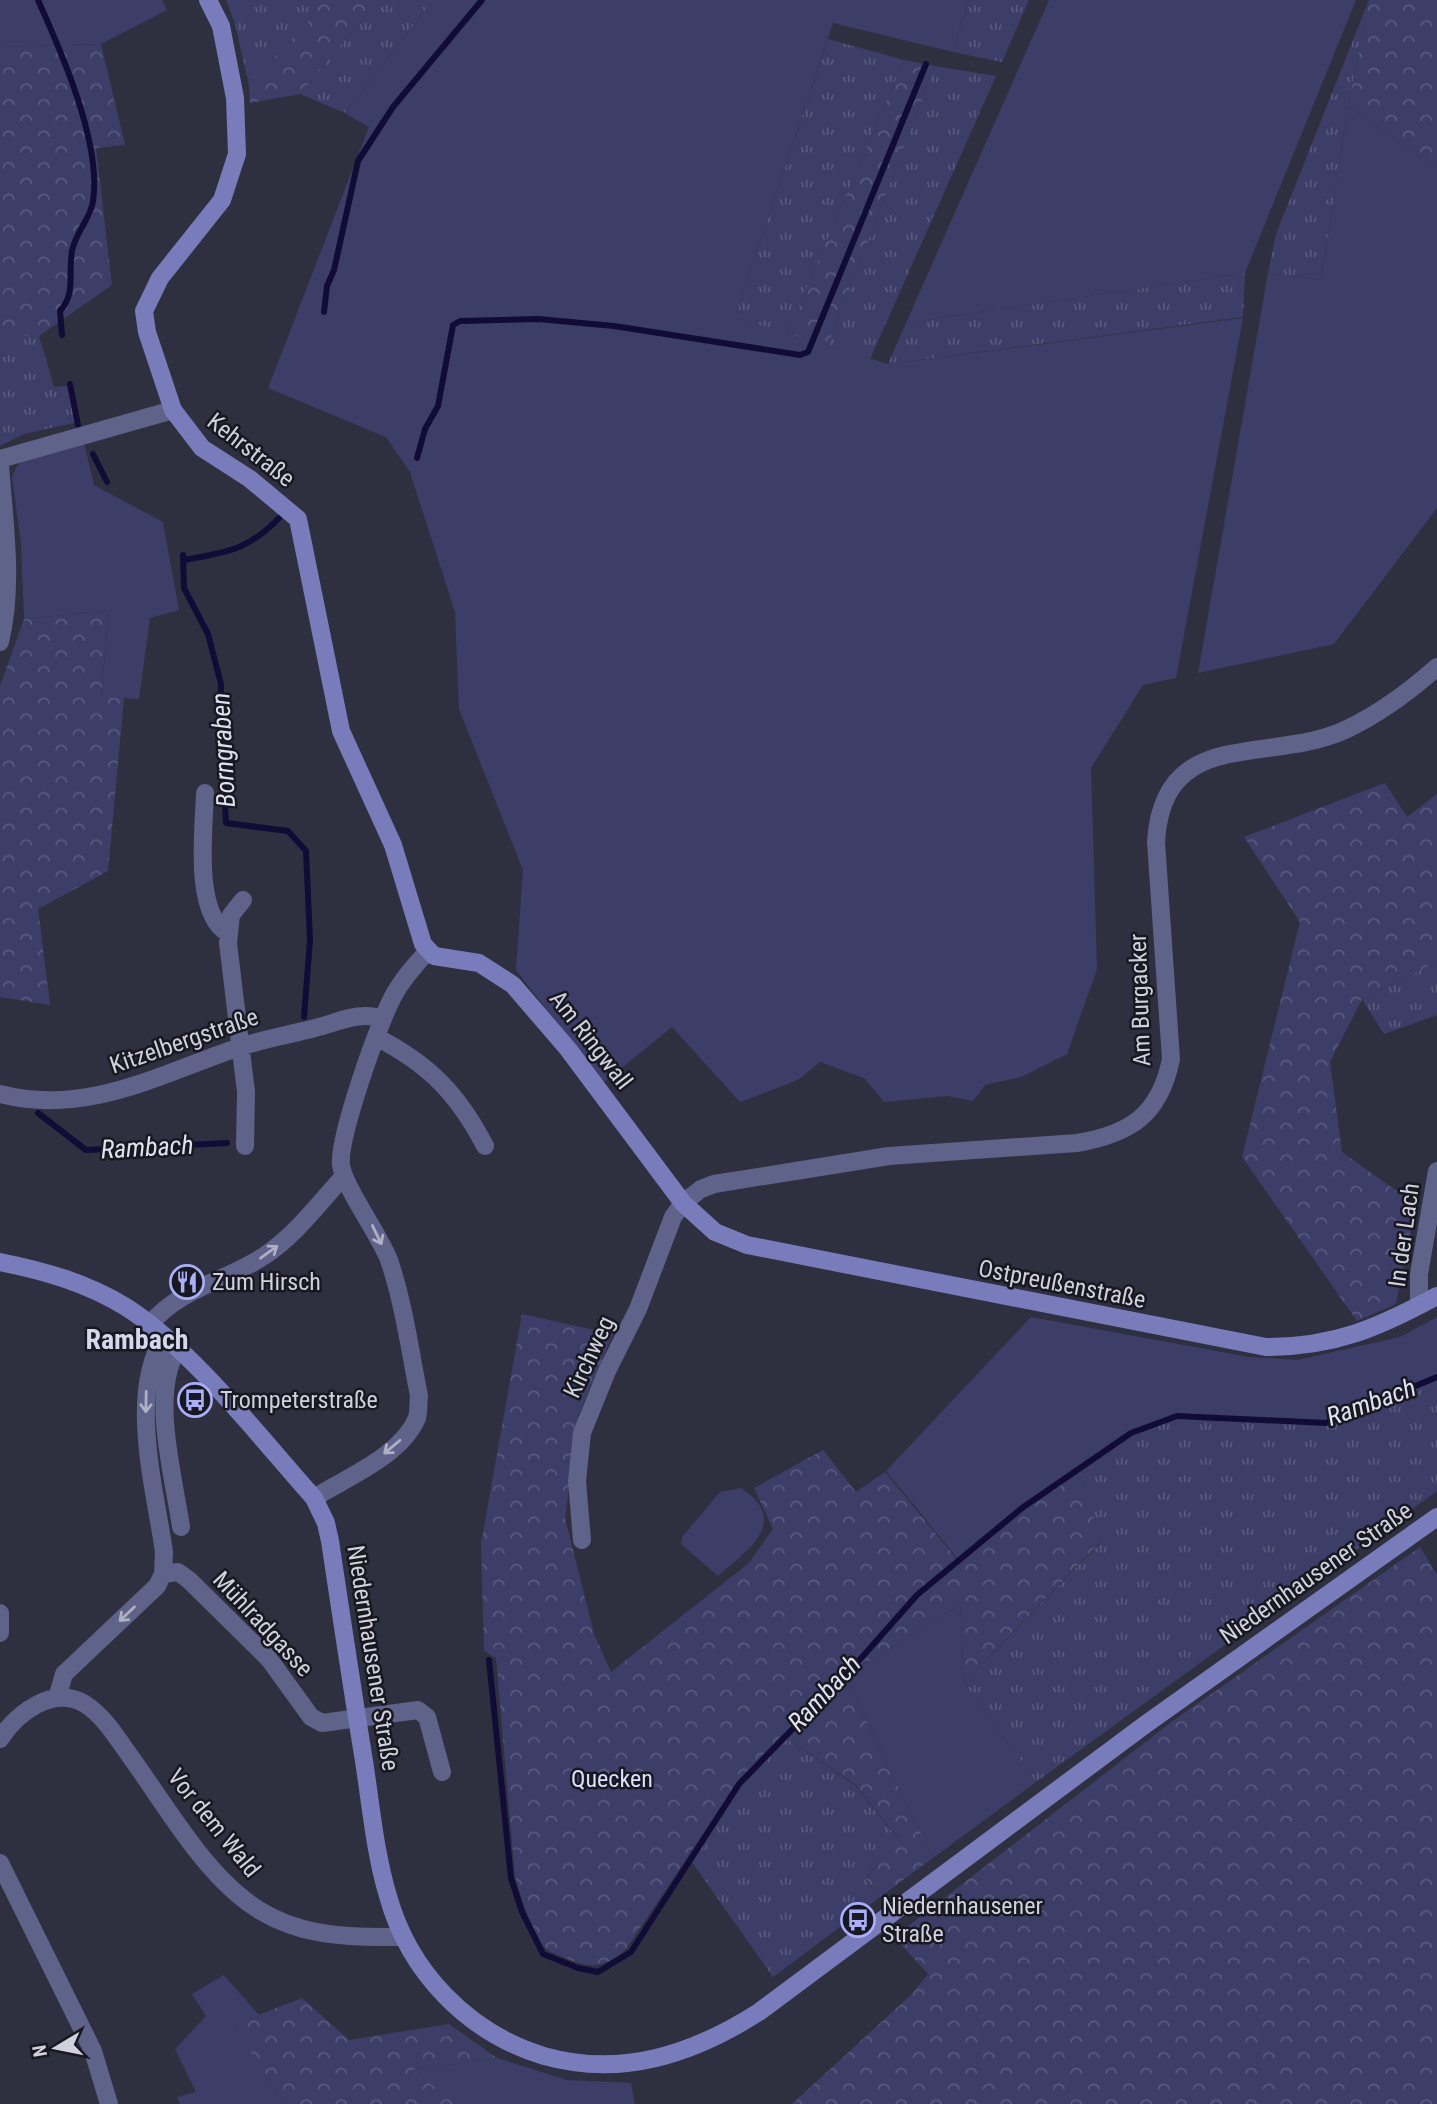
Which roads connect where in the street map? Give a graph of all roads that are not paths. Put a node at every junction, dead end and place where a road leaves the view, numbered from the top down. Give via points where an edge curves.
1 (208, 0) edge
2 (173, 410) junction
3 (0, 462) edge
4 (0, 642) edge
5 (1437, 667) edge
6 (205, 793) dead end
7 (243, 900) dead end
8 (228, 933) junction
9 (428, 951) junction
10 (383, 1019) junction
11 (376, 1037) junction
12 (239, 1047) junction
13 (0, 1094) edge
14 (245, 1146) dead end
15 (485, 1146) dead end
16 (1437, 1171) edge
17 (344, 1176) junction
18 (683, 1203) junction
19 (0, 1262) edge
20 (1437, 1296) edge
21 (1419, 1305) junction
22 (149, 1325) junction
23 (170, 1343) junction
24 (314, 1498) junction
25 (1437, 1517) edge
26 (181, 1527) dead end
27 (582, 1540) dead end
28 (163, 1574) junction
29 (0, 1613) edge
30 (0, 1633) edge
31 (57, 1698) junction
32 (357, 1718) junction
33 (0, 1739) edge
34 (442, 1772) dead end
35 (0, 1863) edge
36 (403, 1937) junction
37 (109, 2104) edge

1 - 2 street, Kehrstraße via 221,26 235,98 237,154 222,200 160,278 144,311 146,332
2 - 3 street
2 - 9 street, Kehrstraße via 202,448 250,479 298,519 341,731 393,845 418,934
3 - 4 street via 8,588
5 - 18 street, Am Burgacker via 1344,730 1297,744 1203,760 1173,783 1163,799 1156,842 1171,1059 1156,1101 1126,1130 1077,1143 889,1156 730,1181 701,1189
6 - 8 street via 204,883 211,911
7 - 8 street via 231,915
8 - 12 street
9 - 10 street via 396,990
9 - 18 street, Am Ringwall via 439,958 480,963 521,992
10 - 11 street
10 - 12 street, Kitzelbergstraße via 360,1016
11 - 15 street via 444,1083
11 - 17 street via 341,1156
12 - 13 street, Kitzelbergstraße via 138,1085 94,1096 41,1102
12 - 14 street via 247,1101
16 - 21 street, In der Lach via 1419,1274
22 -> 17 street via 180,1296 264,1256
17 -> 24 street via 389,1261 419,1396 418,1416 390,1451
18 - 21 street, Ostpreußenstraße via 715,1232 766,1250 1242,1344 1290,1347 1340,1339 1387,1323
18 - 27 street, Kirchweg via 673,1217 582,1433 577,1481
19 - 22 street, Niedernhausener Straße via 78,1283
20 - 21 street, Ostpreußenstraße
22 - 23 street, Niedernhausener Straße
23 - 24 street, Niedernhausener Straße
23 - 26 street via 164,1387
23 -> 28 street via 154,1353 145,1416
24 - 32 street, Niedernhausener Straße via 330,1541
25 - 36 street, Niedernhausener Straße via 1146,1724 779,1999 696,2047 653,2060 604,2065 531,2052 486,2030 447,1998
28 -> 31 street via 157,1586 64,1674
28 - 32 street, Mühlradgasse via 178,1572 189,1580 269,1659 311,1717 322,1723
29 - 30 street
31 - 33 street via 28,1709
31 - 36 street, Vor dem Wald via 83,1703 109,1726 211,1866 250,1904 281,1922 331,1937
32 - 34 street, Mühlradgasse via 418,1710 427,1717
32 - 36 street, Niedernhausener Straße via 387,1895
35 - 37 street via 93,2051

